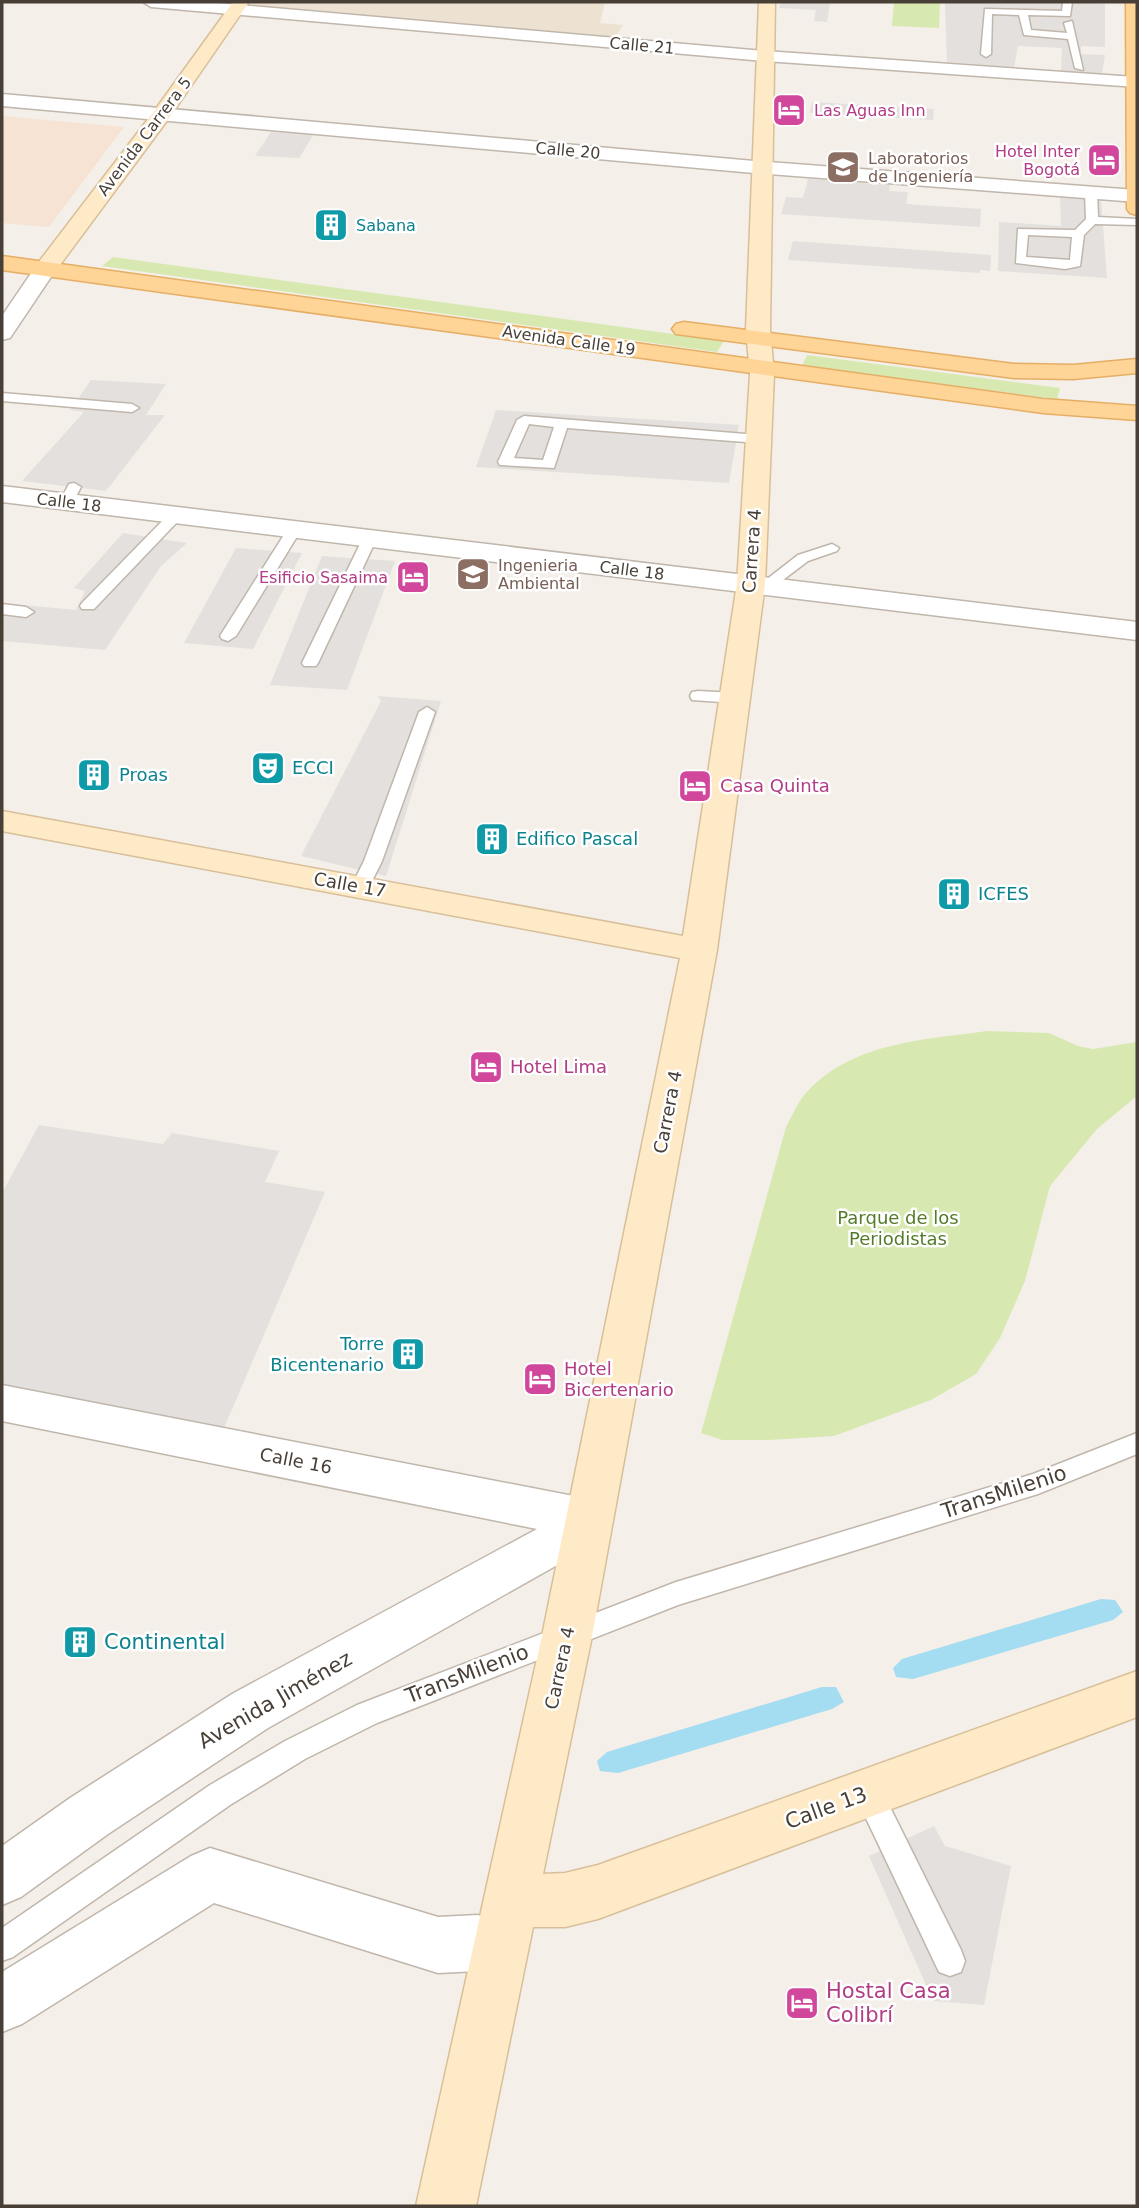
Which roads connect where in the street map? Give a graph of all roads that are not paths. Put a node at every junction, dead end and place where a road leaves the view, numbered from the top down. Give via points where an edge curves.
1 (151, 2) edge
2 (767, 2) edge
3 (1067, 2) edge
4 (1134, 2) edge
5 (239, 5) edge
6 (992, 6) edge
7 (1023, 11) junction
8 (1067, 14) junction
9 (1072, 36) junction
10 (986, 54) dead end
11 (765, 57) junction
12 (1080, 68) dead end
13 (1135, 82) junction
14 (2, 100) edge
15 (162, 114) junction
16 (762, 167) junction
17 (1091, 192) junction
18 (1136, 202) edge
19 (1092, 219) junction
20 (1137, 222) edge
21 (1077, 234) junction
22 (34, 242) dead end
23 (62, 246) junction
24 (89, 249) dead end
25 (2, 263) edge
26 (46, 268) junction
27 (660, 326) dead end
28 (2, 333) edge
29 (759, 338) junction
30 (761, 366) junction
31 (1137, 366) edge
32 (2, 397) edge
33 (132, 408) dead end
34 (1137, 412) edge
35 (562, 423) dead end
36 (758, 439) junction
37 (2, 494) edge
38 (176, 516) junction
39 (294, 530) junction
40 (369, 540) junction
41 (832, 548) dead end
42 (758, 585) junction
43 (88, 606) dead end
44 (2, 609) edge
45 (26, 612) dead end
46 (1126, 629) edge
47 (228, 636) dead end
48 (310, 663) dead end
49 (427, 712) dead end
50 (2, 821) edge
51 (360, 887) junction
52 (699, 950) junction
53 (2, 1403) edge
54 (1137, 1443) edge
55 (574, 1530) junction
56 (567, 1636) junction
57 (1137, 1694) edge
58 (868, 1793) junction
59 (2, 1878) edge
60 (512, 1897) junction
61 (478, 1942) dead end
62 (2, 1946) edge
63 (950, 1961) dead end
64 (2, 2004) edge
65 (446, 2206) edge

1 - 5 street, Calle 21
2 - 11 street, Carrera 4
3 - 8 lane
4 - 13 main road
5 - 11 street, Calle 21
5 - 15 street, Avenida Carrera 5
6 - 7 lane
6 - 10 lane via 987,12
7 - 8 lane
7 - 9 lane via 1027,33
8 - 9 lane
9 - 12 lane
11 - 13 street, Calle 21
11 - 16 street, Carrera 4
13 - 18 main road
14 - 15 street, Calle 20
15 - 16 street, Calle 20
15 - 23 street, Avenida Carrera 5
16 - 17 street, Calle 20
16 - 29 street, Carrera 4
17 - 18 street, Calle 20
17 - 19 lane
19 - 20 lane
19 - 21 lane
21 - 21 lane via 1024,230 1020,232 1020,260 1076,263
22 - 23 main road
23 - 24 main road
23 - 26 street, Avenida Carrera 5
25 - 26 main road, Avenida Calle 19
26 - 28 street
26 - 30 main road, Avenida Calle 19
27 - 29 main road
29 - 30 street, Carrera 4
29 - 31 main road via 1014,371
30 - 34 main road, Avenida Calle 19 via 1044,406
30 - 36 street, Carrera 4
32 - 33 lane
35 - 36 lane
36 - 42 street, Carrera 4
37 - 38 street, Calle 18 via 70,494
38 - 39 street, Calle 18
38 - 43 lane
39 - 40 street, Calle 18
39 - 47 lane
40 - 42 street, Calle 18
40 - 48 lane
41 - 42 lane via 803,558
42 - 46 street, Calle 18
42 - 52 street, Carrera 4 via 716,697
44 - 45 lane
49 - 51 lane
50 - 51 street, Calle 17
51 - 52 street, Calle 17
52 - 55 street, Carrera 4
53 - 55 street, Calle 16
54 - 56 lane, TransMilenio via 1038,1483 676,1594
55 - 56 street, Carrera 4
55 - 59 street, Avenida Jiménez via 250,1711 89,1815
56 - 60 street, Carrera 4
56 - 62 lane, TransMilenio via 439,1684 295,1750 144,1846
57 - 58 street, Calle 13
58 - 60 street, Calle 13 via 573,1899 542,1903
58 - 63 lane
60 - 65 street, Carrera 4
61 - 64 street via 438,1945 210,1875

